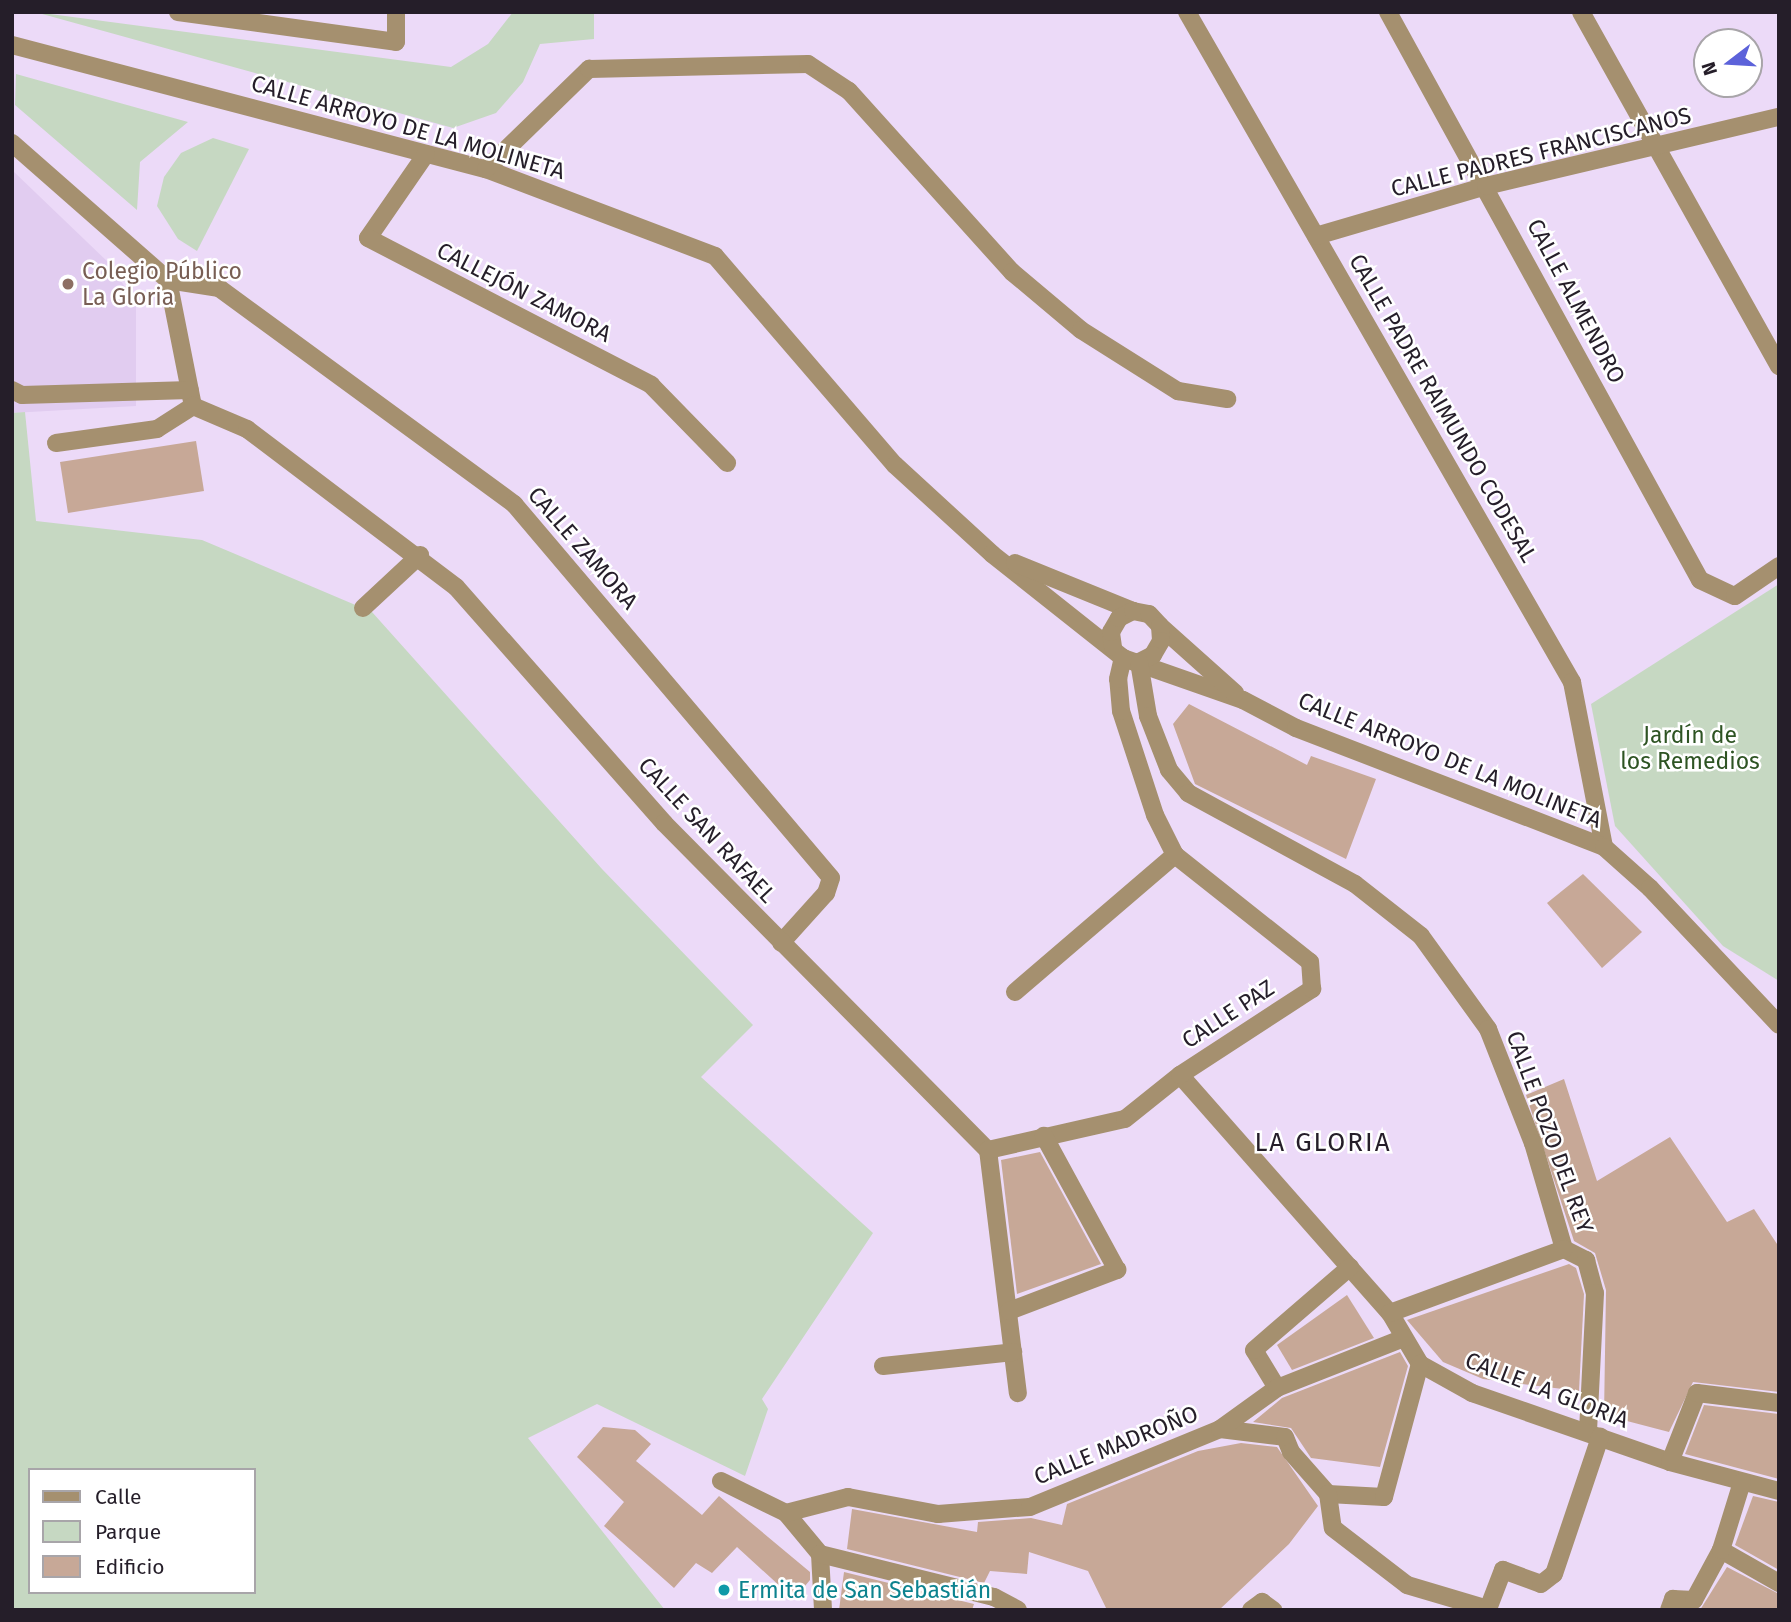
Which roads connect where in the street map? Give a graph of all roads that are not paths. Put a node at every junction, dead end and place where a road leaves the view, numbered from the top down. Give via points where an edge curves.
1 (178, 12) edge
2 (396, 12) edge
3 (1187, 12) edge
4 (1388, 12) edge
5 (1581, 12) edge
6 (230, 16) edge
7 (12, 44) edge
8 (1779, 117) edge
9 (12, 143) edge
10 (1658, 149) junction
11 (426, 154) junction
12 (486, 169) junction
13 (1486, 186) junction
14 (1315, 236) junction
15 (168, 280) junction
16 (1779, 366) edge
17 (12, 390) edge
18 (191, 398) junction
19 (1227, 399) dead end
20 (56, 443) dead end
21 (727, 463) dead end
22 (992, 554) junction
23 (420, 555) junction
24 (1779, 566) edge
25 (363, 608) dead end
26 (1133, 611) junction
27 (1160, 626) junction
28 (1125, 656) junction
29 (1242, 700) junction
30 (1604, 847) junction
31 (1175, 855) junction
32 (781, 943) junction
33 (1015, 992) dead end
34 (1779, 1025) edge
35 (1180, 1075) junction
36 (1044, 1136) junction
37 (988, 1150) junction
38 (1564, 1249) junction
39 (1350, 1267) junction
40 (1009, 1311) junction
41 (1390, 1313) junction
42 (1404, 1338) junction
43 (1013, 1352) junction
44 (1420, 1364) junction
45 (883, 1366) dead end
46 (1277, 1388) junction
47 (1018, 1392) dead end
48 (1779, 1402) edge
49 (1220, 1429) junction
50 (1594, 1434) junction
51 (1670, 1462) junction
52 (720, 1481) dead end
53 (1742, 1482) junction
54 (1779, 1491) edge
55 (1328, 1494) junction
56 (786, 1513) junction
57 (1721, 1550) junction
58 (820, 1554) junction
59 (1779, 1583) edge
60 (823, 1610) edge
61 (1018, 1610) edge
62 (1251, 1610) edge
63 (1273, 1610) edge
64 (1669, 1610) edge

1 - 6 street
2 - 6 street via 396,42
3 - 14 street, CALLE PADRE RAIMUNDO CODESAL
4 - 13 street, CALLE ALMENDRO
5 - 10 street
7 - 11 street, CALLE ARROYO DE LA MOLINETA
8 - 10 street, CALLE PADRES FRANCISCANOS
9 - 15 street
10 - 13 street, CALLE PADRES FRANCISCANOS
10 - 16 street
11 - 12 street, CALLE ARROYO DE LA MOLINETA
11 - 21 street, CALLEJÓN ZAMORA via 368,238 651,385
12 - 19 street via 589,69 808,64 849,91 1012,272 1081,330 1178,391
12 - 22 street, CALLE ARROYO DE LA MOLINETA via 715,256 895,464
13 - 14 street, CALLE PADRES FRANCISCANOS
13 - 24 street, CALLE ALMENDRO via 1700,580 1735,596
14 - 30 street, CALLE PADRE RAIMUNDO CODESAL via 1572,682
15 - 18 street
15 - 32 street, CALLE ZAMORA via 219,288 514,504 831,878 827,892
17 - 18 street via 22,395
18 - 20 street via 157,429
18 - 23 street, CALLE SAN RAFAEL via 247,429
22 - 26 street, CALLE ARROYO DE LA MOLINETA
22 - 28 street, CALLE ARROYO DE LA MOLINETA
23 - 25 street
23 - 32 street, CALLE SAN RAFAEL via 456,587 664,823
26 - 27 street via 1149,614
26 - 28 street via 1119,618 1111,632
27 - 28 street via 1161,641 1153,655
27 - 29 street, CALLE ARROYO DE LA MOLINETA
28 - 29 street, CALLE ARROYO DE LA MOLINETA
28 - 31 street, CALLE PAZ via 1118,679 1121,710 1155,815
28 - 38 street, CALLE POZO DEL REY via 1169,770 1188,793 1355,884 1421,936 1488,1029 1533,1143
29 - 30 street, CALLE ARROYO DE LA MOLINETA via 1296,728
30 - 34 street, CALLE ARROYO DE LA MOLINETA via 1650,887
31 - 33 street
31 - 35 street, CALLE PAZ via 1310,962 1312,989
32 - 37 street, CALLE SAN RAFAEL
35 - 36 street, CALLE PAZ via 1125,1119
35 - 39 street, CALLE LA GLORIA
36 - 37 street, CALLE PAZ
36 - 40 street via 1117,1270
37 - 40 street
38 - 41 street
38 - 50 street, CALLE POZO DEL REY via 1586,1260 1595,1293
39 - 41 street, CALLE LA GLORIA
39 - 46 street via 1254,1350
40 - 43 street
41 - 42 street, CALLE LA GLORIA
42 - 44 street, CALLE LA GLORIA
42 - 46 street, CALLE MADROÑO
43 - 45 street
43 - 47 street
44 - 50 street, CALLE LA GLORIA via 1472,1393
44 - 55 street via 1384,1497
46 - 49 street, CALLE MADROÑO
48 - 51 street via 1697,1393
49 - 55 street via 1285,1437 1291,1452
49 - 56 street, CALLE MADROÑO via 1030,1507 938,1514 848,1497
50 - 51 street, CALLE LA GLORIA
50 - 55 street, CALLE POZO DEL REY via 1554,1574 1541,1584 1503,1570 1488,1609 1407,1585 1333,1528
51 - 53 street, CALLE LA GLORIA
52 - 56 street
53 - 54 street, CALLE LA GLORIA
53 - 57 street
56 - 58 street
57 - 59 street
57 - 64 street via 1694,1600 1673,1599
58 - 60 street
58 - 61 street via 994,1597
62 - 63 street via 1262,1602

